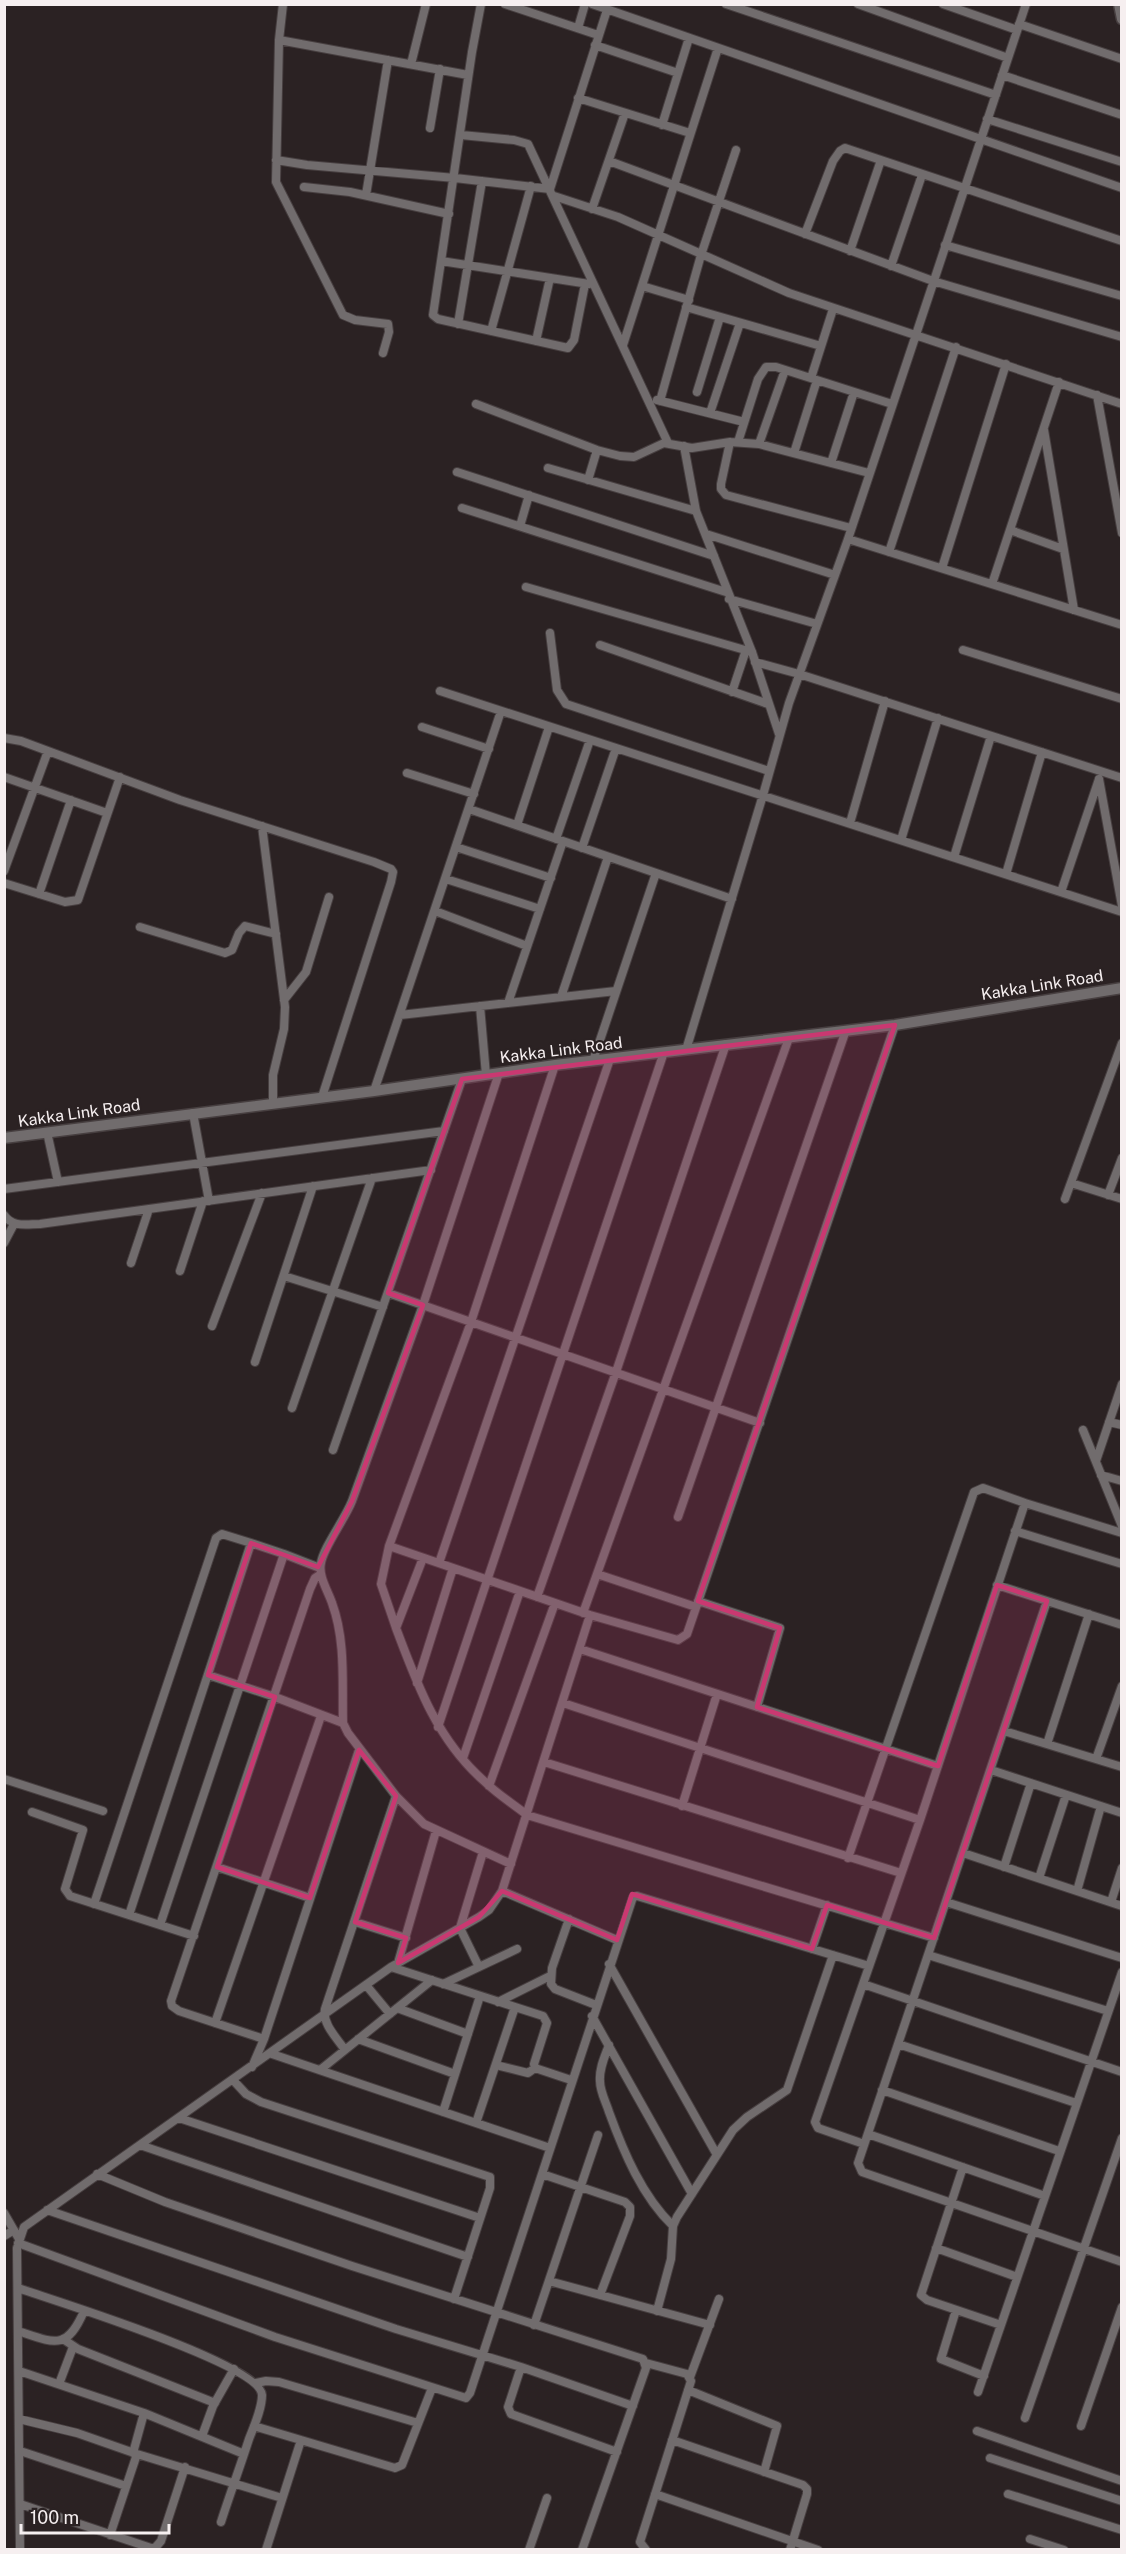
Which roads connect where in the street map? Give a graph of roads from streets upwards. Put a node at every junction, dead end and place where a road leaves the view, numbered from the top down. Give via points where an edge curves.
1 (283, 4) edge
2 (426, 4) edge
3 (481, 4) edge
4 (505, 4) edge
5 (585, 4) edge
6 (592, 4) edge
7 (726, 4) edge
8 (858, 4) edge
9 (943, 4) edge
10 (1026, 4) edge
11 (1119, 4) edge
12 (607, 10) junction
13 (1122, 19) edge
14 (1018, 27) junction
15 (578, 28) junction
16 (598, 34) junction
17 (689, 38) junction
18 (279, 40) junction
19 (595, 45) junction
20 (718, 48) junction
21 (1008, 57) junction
22 (1122, 59) edge
23 (388, 60) junction
24 (411, 64) junction
25 (440, 69) junction
26 (678, 73) junction
27 (468, 75) junction
28 (1002, 75) junction
29 (996, 95) junction
30 (578, 98) junction
31 (625, 113) junction
32 (1122, 115) edge
33 (987, 119) junction
34 (662, 124) junction
35 (430, 128) dead end
36 (690, 133) junction
37 (461, 135) junction
38 (981, 139) junction
39 (736, 150) dead end
40 (276, 159) junction
41 (881, 160) junction
42 (609, 161) junction
43 (1122, 162) edge
44 (370, 171) junction
45 (922, 175) junction
46 (455, 178) junction
47 (482, 181) junction
48 (531, 186) junction
49 (673, 186) junction
50 (304, 187) dead end
51 (1122, 188) edge
52 (963, 190) junction
53 (552, 193) junction
54 (366, 195) junction
55 (718, 202) junction
56 (592, 208) junction
57 (449, 214) junction
58 (805, 234) junction
59 (658, 235) junction
60 (1122, 241) edge
61 (945, 245) junction
62 (850, 251) junction
63 (701, 255) junction
64 (441, 261) junction
65 (468, 265) junction
66 (891, 266) junction
67 (507, 271) junction
68 (550, 278) junction
69 (933, 281) junction
70 (589, 284) junction
71 (642, 286) junction
72 (1122, 296) edge
73 (687, 303) junction
74 (833, 309) junction
75 (720, 317) junction
76 (740, 323) junction
77 (458, 324) junction
78 (491, 331) junction
79 (915, 333) junction
80 (1122, 337) edge
81 (536, 342) junction
82 (623, 345) junction
83 (821, 346) junction
84 (956, 347) junction
85 (383, 353) dead end
86 (1006, 364) junction
87 (785, 370) junction
88 (814, 379) junction
89 (1059, 382) junction
90 (697, 392) dead end
91 (854, 392) junction
92 (1097, 395) junction
93 (647, 398) junction
94 (660, 401) junction
95 (476, 404) dead end
96 (892, 404) junction
97 (1122, 404) edge
98 (710, 413) junction
99 (744, 422) junction
100 (1044, 427) junction
101 (734, 442) junction
102 (668, 443) junction
103 (759, 444) junction
104 (684, 446) junction
105 (597, 450) junction
106 (794, 453) junction
107 (831, 463) junction
108 (548, 468) dead end
109 (457, 472) dead end
110 (869, 473) junction
111 (588, 480) junction
112 (529, 495) junction
113 (462, 508) dead end
114 (696, 511) junction
115 (520, 526) junction
116 (851, 528) junction
117 (1010, 530) junction
118 (1122, 533) edge
119 (706, 534) junction
120 (848, 539) junction
121 (1063, 549) junction
122 (889, 552) junction
123 (714, 556) junction
124 (942, 568) junction
125 (834, 575) junction
126 (992, 584) junction
127 (526, 587) dead end
128 (728, 596) junction
129 (1074, 610) junction
130 (817, 624) junction
131 (1122, 625) edge
132 (550, 633) dead end
133 (600, 645) dead end
134 (963, 650) dead end
135 (749, 651) junction
136 (755, 662) junction
137 (799, 674) junction
138 (440, 691) dead end
139 (732, 692) junction
140 (1122, 699) edge
141 (885, 701) junction
142 (768, 704) junction
143 (501, 711) junction
144 (938, 718) junction
145 (422, 727) dead end
146 (549, 727) junction
147 (779, 735) junction
148 (991, 736) junction
149 (4, 738) edge
150 (590, 740) junction
151 (489, 748) junction
152 (616, 748) junction
153 (48, 751) junction
154 (1042, 752) junction
155 (769, 771) junction
156 (407, 772) dead end
157 (1100, 775) junction
158 (4, 777) edge
159 (120, 777) junction
160 (1122, 778) edge
161 (34, 788) junction
162 (474, 795) junction
163 (763, 795) junction
164 (70, 800) junction
165 (469, 809) junction
166 (108, 813) junction
167 (850, 824) junction
168 (516, 825) junction
169 (262, 826) junction
170 (559, 840) junction
171 (901, 840) junction
172 (456, 847) junction
173 (582, 848) junction
174 (608, 856) junction
175 (954, 857) junction
176 (4, 871) edge
177 (656, 873) junction
178 (1006, 874) junction
179 (550, 878) junction
180 (446, 879) junction
181 (4, 883) edge
182 (1061, 892) junction
183 (39, 894) junction
184 (329, 897) dead end
185 (732, 899) junction
186 (1122, 906) edge
187 (540, 909) junction
188 (435, 912) junction
189 (1122, 912) edge
190 (140, 927) dead end
191 (276, 934) junction
192 (527, 946) junction
193 (1122, 988) edge
194 (616, 991) junction
195 (561, 998) junction
196 (284, 1000) junction
197 (508, 1003) junction
198 (480, 1006) junction
199 (400, 1015) junction
200 (895, 1025) junction
201 (846, 1030) junction
202 (789, 1038) junction
203 (1122, 1043) edge
204 (726, 1044) junction
205 (686, 1050) junction
206 (664, 1052) junction
207 (610, 1059) junction
208 (593, 1061) junction
209 (1118, 1063) edge
210 (555, 1065) junction
211 (499, 1073) junction
212 (486, 1075) junction
213 (462, 1079) junction
214 (374, 1091) junction
215 (322, 1097) junction
216 (273, 1103) junction
217 (193, 1113) junction
218 (444, 1131) junction
219 (47, 1132) junction
220 (4, 1138) edge
221 (1122, 1158) edge
222 (202, 1162) junction
223 (430, 1170) junction
224 (372, 1178) junction
225 (58, 1182) junction
226 (1071, 1183) junction
227 (313, 1186) junction
228 (4, 1190) edge
229 (262, 1193) junction
230 (1108, 1195) junction
231 (1122, 1199) edge
232 (1065, 1200) dead end
233 (206, 1201) junction
234 (150, 1209) junction
235 (4, 1215) edge
236 (14, 1224) junction
237 (4, 1243) edge
238 (131, 1263) dead end
239 (180, 1270) dead end
240 (284, 1276) junction
241 (332, 1292) junction
242 (388, 1293) junction
243 (423, 1305) junction
244 (382, 1307) junction
245 (471, 1322) junction
246 (213, 1326) dead end
247 (515, 1337) junction
248 (563, 1354) junction
249 (255, 1362) dead end
250 (616, 1372) junction
251 (1122, 1384) edge
252 (665, 1389) junction
253 (717, 1407) junction
254 (292, 1408) dead end
255 (760, 1422) junction
256 (1109, 1422) junction
257 (1122, 1425) edge
258 (1083, 1430) dead end
259 (333, 1450) dead end
260 (1096, 1461) junction
261 (1101, 1475) junction
262 (1122, 1481) edge
263 (1025, 1503) junction
264 (678, 1517) dead end
265 (1122, 1526) edge
266 (1015, 1531) junction
267 (1122, 1533) edge
268 (251, 1543) junction
269 (389, 1546) junction
270 (284, 1554) junction
271 (423, 1558) junction
272 (439, 1563) junction
273 (1122, 1564) edge
274 (453, 1568) junction
275 (321, 1571) junction
276 (597, 1575) junction
277 (486, 1579) junction
278 (997, 1585) junction
279 (520, 1591) junction
280 (537, 1597) junction
281 (1047, 1601) junction
282 (555, 1603) junction
283 (697, 1604) junction
284 (587, 1614) junction
285 (1089, 1614) junction
286 (1122, 1625) edge
287 (396, 1628) junction
288 (580, 1649) junction
289 (208, 1675) junction
290 (417, 1684) junction
291 (240, 1685) junction
292 (1122, 1686) edge
293 (717, 1694) junction
294 (276, 1697) junction
295 (563, 1703) junction
296 (757, 1707) junction
297 (321, 1716) junction
298 (343, 1723) junction
299 (438, 1727) junction
300 (1004, 1731) junction
301 (1047, 1744) junction
302 (700, 1748) junction
303 (886, 1749) junction
304 (359, 1750) junction
305 (463, 1758) junction
306 (1096, 1759) junction
307 (544, 1762) junction
308 (938, 1766) junction
309 (1122, 1767) edge
310 (991, 1770) junction
311 (4, 1779) edge
312 (1031, 1783) junction
313 (489, 1786) junction
314 (1066, 1795) junction
315 (396, 1796) junction
316 (867, 1803) junction
317 (682, 1806) junction
318 (1101, 1806) junction
319 (103, 1811) dead end
320 (32, 1812) dead end
321 (1122, 1813) edge
322 (527, 1815) junction
323 (920, 1820) junction
324 (436, 1831) junction
325 (483, 1851) junction
326 (963, 1853) junction
327 (848, 1858) junction
328 (511, 1864) junction
329 (217, 1867) junction
330 (1004, 1867) junction
331 (1122, 1868) edge
332 (901, 1873) junction
333 (1039, 1878) junction
334 (264, 1882) junction
335 (502, 1891) junction
336 (1077, 1891) junction
337 (310, 1898) junction
338 (946, 1902) junction
339 (1111, 1902) junction
340 (94, 1904) junction
341 (827, 1905) junction
342 (1122, 1906) edge
343 (129, 1916) junction
344 (569, 1919) junction
345 (355, 1922) junction
346 (884, 1922) junction
347 (160, 1925) junction
348 (460, 1928) junction
349 (194, 1936) junction
350 (406, 1938) junction
351 (934, 1938) junction
352 (617, 1940) junction
353 (517, 1949) dead end
354 (812, 1949) junction
355 (833, 1955) junction
356 (928, 1955) junction
357 (1122, 1958) edge
358 (609, 1964) junction
359 (395, 1965) junction
360 (869, 1966) junction
361 (479, 1967) junction
362 (1122, 1972) edge
363 (550, 1976) junction
364 (432, 1980) junction
365 (443, 1984) junction
366 (863, 1984) junction
367 (366, 1985) junction
368 (480, 1996) junction
369 (913, 2001) junction
370 (498, 2002) junction
371 (596, 2005) junction
372 (515, 2007) junction
373 (393, 2011) junction
374 (1108, 2011) junction
375 (324, 2016) junction
376 (592, 2016) junction
377 (215, 2023) junction
378 (468, 2034) junction
379 (264, 2039) junction
380 (358, 2039) junction
381 (898, 2044) junction
382 (609, 2045) junction
383 (345, 2050) junction
384 (272, 2054) junction
385 (1090, 2061) junction
386 (496, 2065) junction
387 (252, 2067) junction
388 (535, 2068) junction
389 (320, 2070) junction
390 (1122, 2072) edge
391 (455, 2074) junction
392 (233, 2080) junction
393 (571, 2080) junction
394 (882, 2090) junction
395 (1076, 2103) junction
396 (443, 2112) junction
397 (179, 2118) junction
398 (477, 2123) junction
399 (868, 2133) junction
400 (597, 2135) dead end
401 (1122, 2138) edge
402 (864, 2144) junction
403 (140, 2145) junction
404 (550, 2148) junction
405 (1059, 2151) junction
406 (717, 2155) junction
407 (963, 2167) junction
408 (98, 2174) junction
409 (542, 2174) junction
410 (581, 2188) junction
411 (692, 2194) junction
412 (1045, 2196) junction
413 (951, 2204) junction
414 (46, 2210) junction
415 (4, 2213) edge
416 (480, 2218) junction
417 (673, 2226) junction
418 (14, 2230) junction
419 (1033, 2232) junction
420 (4, 2236) edge
421 (19, 2241) junction
422 (936, 2248) junction
423 (1084, 2249) junction
424 (468, 2257) junction
425 (1122, 2262) edge
426 (1017, 2277) junction
427 (549, 2281) junction
428 (18, 2288) junction
429 (600, 2295) junction
430 (454, 2299) junction
431 (719, 2299) dead end
432 (1122, 2307) edge
433 (657, 2310) junction
434 (956, 2310) junction
435 (84, 2311) junction
436 (496, 2313) junction
437 (534, 2325) junction
438 (710, 2325) junction
439 (1002, 2325) junction
440 (18, 2331) junction
441 (63, 2339) junction
442 (73, 2346) junction
443 (482, 2355) junction
444 (646, 2363) junction
445 (521, 2367) junction
446 (234, 2369) junction
447 (19, 2371) junction
448 (984, 2376) junction
449 (690, 2378) junction
450 (256, 2383) junction
451 (59, 2384) junction
452 (432, 2388) junction
453 (688, 2390) junction
454 (978, 2392) dead end
455 (215, 2403) junction
456 (633, 2406) junction
457 (144, 2413) junction
458 (1025, 2418) dead end
459 (19, 2419) junction
460 (418, 2423) junction
461 (254, 2426) junction
462 (1081, 2426) dead end
463 (977, 2431) dead end
464 (202, 2436) junction
465 (301, 2440) junction
466 (672, 2440) junction
467 (20, 2451) junction
468 (617, 2452) junction
469 (135, 2453) junction
470 (244, 2454) junction
471 (990, 2458) dead end
472 (184, 2468) junction
473 (764, 2472) junction
474 (1122, 2481) edge
475 (234, 2482) junction
476 (126, 2486) junction
477 (655, 2494) junction
478 (1008, 2494) dead end
479 (282, 2498) junction
480 (547, 2498) dead end
481 (1122, 2501) edge
482 (20, 2504) junction
483 (221, 2522) dead end
484 (1122, 2530) edge
485 (110, 2535) junction
486 (1030, 2539) dead end
487 (791, 2545) edge
488 (20, 2550) edge
489 (266, 2550) edge
490 (529, 2550) edge
491 (582, 2550) edge
492 (646, 2550) edge
493 (818, 2550) edge
494 (1064, 2550) edge

1 - 18 street
2 - 24 street
3 - 27 street
4 - 15 street
5 - 15 street
6 - 12 street
7 - 29 street
8 - 21 street
9 - 14 street
10 - 14 street
11 - 13 street
12 - 16 street
12 - 17 street
14 - 21 street
14 - 22 street
15 - 16 street
16 - 19 street
17 - 20 street
17 - 26 street
18 - 23 street
18 - 40 street
19 - 26 street
19 - 30 street
20 - 36 street
20 - 38 street
21 - 28 street
23 - 24 street
23 - 44 street
24 - 25 street
25 - 27 street
25 - 35 street
26 - 34 street
27 - 37 street
28 - 29 street
28 - 32 street
29 - 33 street
30 - 31 street
30 - 53 street
31 - 34 street
31 - 42 street
33 - 38 street
33 - 43 street
34 - 36 street
36 - 49 street
37 - 46 street
37 - 53 street via 526,143
38 - 51 street
38 - 52 street
39 - 55 street
40 - 44 street
40 - 85 street via 278,189 343,315 388,324
41 - 45 street
41 - 58 street via 851,149 840,150
41 - 62 street
42 - 49 street
42 - 56 street
44 - 46 street
44 - 54 street
45 - 52 street
45 - 66 street
46 - 47 street
46 - 57 street
47 - 48 street
47 - 65 street
48 - 53 street
48 - 67 street
49 - 55 street
49 - 59 street
50 - 54 street
52 - 60 street
52 - 61 street
53 - 56 street
53 - 70 street
54 - 57 street
55 - 58 street
55 - 63 street
56 - 59 street
57 - 64 street
58 - 62 street
59 - 63 street
59 - 71 street
61 - 69 street
61 - 72 street
62 - 66 street
63 - 73 street
63 - 74 street via 766,285
64 - 65 street
64 - 77 street via 433,315
65 - 67 street
65 - 77 street
66 - 69 street
67 - 68 street
67 - 78 street
68 - 70 street
68 - 81 street
69 - 79 street
69 - 80 street
70 - 81 street via 570,347
70 - 82 street
71 - 73 street
71 - 82 street
73 - 75 street
73 - 94 street
74 - 79 street
74 - 83 street
75 - 76 street
75 - 90 street
76 - 83 street
76 - 98 street
77 - 78 street
78 - 81 street
79 - 84 street
79 - 96 street
82 - 93 street
83 - 88 street
84 - 86 street
84 - 122 street
86 - 89 street
86 - 124 street
87 - 88 street
87 - 99 street via 769,367 762,371
87 - 103 street
88 - 91 street
88 - 106 street
89 - 92 street
89 - 100 street
91 - 96 street
91 - 107 street
92 - 97 street
92 - 118 street
93 - 94 street
93 - 102 street
94 - 98 street
95 - 105 street
96 - 110 street
98 - 99 street
99 - 101 street
100 - 117 street
100 - 121 street
101 - 103 street
101 - 104 street
101 - 116 street via 721,489 726,495
102 - 104 street
102 - 105 street via 634,457
103 - 106 street
104 - 114 street
105 - 111 street
106 - 107 street
107 - 110 street
108 - 111 street
109 - 112 street
110 - 116 street
111 - 114 street
112 - 115 street
112 - 123 street
113 - 115 street
114 - 119 street
115 - 128 street
116 - 120 street
117 - 121 street
117 - 126 street
119 - 123 street
119 - 125 street
120 - 122 street
120 - 125 street
121 - 129 street
122 - 124 street
123 - 128 street
124 - 126 street
125 - 130 street
126 - 129 street
127 - 135 street
128 - 130 street
128 - 135 street
129 - 131 street
130 - 137 street
132 - 155 street via 556,690 566,704
133 - 139 street
134 - 140 street
135 - 136 street
135 - 139 street
136 - 137 street
136 - 142 street
137 - 141 street
137 - 147 street
138 - 143 street
139 - 142 street
141 - 144 street
141 - 167 street
142 - 147 street
143 - 146 street
143 - 151 street
144 - 148 street
144 - 171 street
145 - 151 street
146 - 150 street
146 - 168 street
147 - 155 street
148 - 154 street
148 - 175 street
149 - 153 street
150 - 152 street
150 - 170 street
151 - 162 street
152 - 163 street
152 - 173 street
153 - 159 street
153 - 161 street
154 - 157 street
154 - 178 street
155 - 163 street
156 - 162 street
157 - 160 street
157 - 182 street
157 - 186 street
158 - 161 street
159 - 166 street
159 - 169 street
161 - 164 street
161 - 176 street
162 - 165 street
163 - 167 street
163 - 185 street
164 - 166 street
164 - 183 street
165 - 168 street
165 - 172 street
166 - 183 street via 78,900 68,902
167 - 171 street
168 - 170 street
169 - 191 street
169 - 215 street via 374,862 393,872
170 - 173 street
170 - 179 street
171 - 175 street
172 - 179 street
172 - 180 street
173 - 174 street
174 - 177 street
174 - 195 street
175 - 178 street
177 - 185 street
177 - 194 street
178 - 182 street
179 - 187 street
180 - 187 street
180 - 188 street
181 - 183 street
182 - 189 street
184 - 196 street via 306,972
185 - 205 street
187 - 192 street
188 - 192 street
188 - 199 street
190 - 191 street via 225,953 232,950 245,926
191 - 196 street
192 - 197 street
193 - 200 street, Kakka Link Road
194 - 195 street
194 - 208 street
195 - 197 street
196 - 216 street via 285,1019 275,1065
197 - 198 street
198 - 199 street
198 - 212 street
199 - 214 street
200 - 201 street, Kakka Link Road
200 - 255 street
201 - 202 street, Kakka Link Road
201 - 253 street
202 - 204 street, Kakka Link Road
202 - 252 street
203 - 209 street
204 - 205 street, Kakka Link Road
204 - 250 street
205 - 206 street, Kakka Link Road
206 - 207 street, Kakka Link Road
206 - 248 street
207 - 208 street, Kakka Link Road
207 - 247 street
208 - 210 street, Kakka Link Road
209 - 226 street
210 - 211 street, Kakka Link Road
210 - 245 street
211 - 212 street, Kakka Link Road
211 - 243 street
212 - 213 street, Kakka Link Road
213 - 214 street, Kakka Link Road
213 - 218 street
214 - 215 street, Kakka Link Road
215 - 216 street, Kakka Link Road
216 - 217 street, Kakka Link Road
217 - 219 street, Kakka Link Road
217 - 222 street
218 - 222 street
218 - 223 street
219 - 220 street, Kakka Link Road
219 - 225 street
221 - 230 street
222 - 225 street
222 - 233 street
223 - 224 street
223 - 242 street
224 - 227 street
224 - 241 street
225 - 228 street
226 - 230 street
226 - 232 street
227 - 229 street
227 - 240 street
229 - 233 street
229 - 246 street
230 - 231 street
233 - 234 street
233 - 239 street
234 - 236 street
234 - 238 street
235 - 236 street
236 - 237 street
240 - 241 street
240 - 249 street
241 - 244 street
241 - 254 street
242 - 243 street
242 - 244 street
243 - 245 street
243 - 275 street via 352,1501 322,1558
244 - 259 street
245 - 247 street
245 - 269 street
247 - 248 street
247 - 272 street
248 - 250 street
248 - 277 street
250 - 252 street
250 - 280 street
251 - 256 street
252 - 253 street
252 - 276 street
253 - 255 street
253 - 264 street
255 - 283 street
256 - 257 street
256 - 260 street
258 - 260 street
260 - 261 street
261 - 262 street
261 - 265 street
263 - 266 street
263 - 267 street
263 - 303 street via 983,1488 974,1492
266 - 273 street
266 - 278 street
268 - 270 street
268 - 289 street
268 - 340 street via 220,1533 216,1538
269 - 271 street
269 - 287 street via 381,1584
270 - 275 street
270 - 291 street
271 - 272 street
271 - 287 street
272 - 274 street
274 - 277 street
274 - 290 street
275 - 294 street via 310,1590
275 - 298 street via 342,1645
276 - 283 street
276 - 284 street
277 - 279 street
277 - 299 street
278 - 281 street
278 - 308 street
279 - 280 street
279 - 305 street
280 - 282 street
281 - 285 street
281 - 300 street
282 - 284 street
282 - 313 street
283 - 284 street via 687,1634 678,1640
283 - 296 street via 780,1628
284 - 288 street
285 - 286 street
285 - 301 street
287 - 290 street
288 - 293 street
288 - 295 street
289 - 291 street
289 - 343 street
290 - 299 street
291 - 294 street
291 - 347 street
292 - 306 street
293 - 296 street
293 - 302 street
294 - 297 street
294 - 329 street
295 - 302 street
295 - 307 street
296 - 303 street
297 - 298 street
297 - 334 street
298 - 304 street
299 - 305 street
300 - 301 street
300 - 310 street
301 - 306 street
302 - 316 street
302 - 317 street
303 - 308 street
303 - 316 street
304 - 315 street
304 - 337 street
305 - 313 street
306 - 309 street
307 - 317 street
307 - 322 street
308 - 323 street
310 - 312 street
310 - 326 street
311 - 319 street
312 - 314 street
312 - 330 street
313 - 322 street
314 - 318 street
314 - 333 street
315 - 324 street
315 - 345 street
316 - 323 street
316 - 327 street
317 - 327 street
318 - 321 street
318 - 336 street
320 - 340 street via 83,1830 65,1889 70,1896
322 - 328 street
322 - 341 street
323 - 332 street
324 - 325 street
324 - 350 street
325 - 328 street
325 - 348 street
326 - 330 street
326 - 338 street
327 - 332 street
328 - 335 street
329 - 334 street
329 - 349 street
330 - 333 street
331 - 339 street
332 - 346 street
333 - 336 street
334 - 337 street
334 - 377 street
335 - 344 street
335 - 348 street via 489,1910
336 - 339 street
337 - 379 street
338 - 351 street
338 - 357 street
339 - 342 street
340 - 343 street
341 - 346 street
341 - 354 street
343 - 347 street
344 - 352 street
344 - 363 street
345 - 350 street
345 - 375 street
346 - 351 street
346 - 360 street
347 - 349 street
348 - 359 street
348 - 361 street
349 - 377 street via 172,2006
350 - 359 street
351 - 356 street
352 - 354 street via 630,1900 637,1896
352 - 358 street
353 - 361 street
354 - 355 street
355 - 360 street
355 - 406 street via 787,2090 747,2117
356 - 369 street
356 - 374 street
358 - 371 street
358 - 406 street
359 - 364 street
359 - 367 street
360 - 366 street
361 - 365 street
362 - 374 street
363 - 370 street
363 - 371 street via 555,1989
364 - 365 street
364 - 373 street
365 - 368 street
366 - 369 street
366 - 402 street via 815,2122 818,2128
367 - 373 street
367 - 375 street
368 - 370 street
368 - 378 street
369 - 381 street
369 - 385 street
370 - 372 street
371 - 376 street
372 - 386 street
372 - 388 street via 546,2019
373 - 378 street
373 - 380 street
374 - 385 street
375 - 383 street
375 - 384 street
376 - 382 street
376 - 393 street
377 - 379 street
378 - 391 street
379 - 387 street
380 - 383 street
380 - 391 street
381 - 394 street
381 - 395 street
382 - 411 street
382 - 417 street via 600,2071 600,2088 639,2180
383 - 389 street
384 - 387 street
384 - 389 street
385 - 390 street
385 - 395 street
386 - 388 street via 519,2073
386 - 398 street
387 - 392 street
388 - 393 street
389 - 396 street
391 - 396 street
392 - 397 street
392 - 416 street via 261,2102 484,2174 491,2181
393 - 404 street
394 - 399 street
394 - 405 street
395 - 405 street
396 - 398 street
397 - 403 street
397 - 416 street
398 - 404 street
399 - 402 street
399 - 407 street
400 - 410 street
401 - 423 street
402 - 413 street via 858,2163 862,2172
403 - 408 street
403 - 424 street
404 - 409 street
405 - 412 street
406 - 411 street
407 - 412 street
407 - 413 street
408 - 414 street
408 - 430 street via 176,2206
409 - 410 street
409 - 436 street
410 - 427 street
410 - 429 street via 625,2202 631,2210
411 - 417 street
412 - 419 street
413 - 419 street
413 - 422 street
414 - 421 street via 24,2227
414 - 443 street
415 - 418 street
416 - 424 street
417 - 433 street via 671,2259
418 - 420 street
418 - 421 street
419 - 423 street
419 - 426 street
421 - 428 street
421 - 452 street via 274,2337
422 - 426 street
422 - 434 street via 921,2295
423 - 425 street
423 - 458 street
424 - 430 street
426 - 439 street
427 - 429 street
427 - 437 street
428 - 435 street
428 - 440 street
429 - 433 street
430 - 436 street
431 - 438 street
432 - 462 street
433 - 438 street
434 - 439 street
434 - 448 street via 941,2359
435 - 441 street via 75,2331
435 - 446 street via 165,2338
436 - 437 street
436 - 443 street
437 - 444 street
438 - 449 street
439 - 448 street
440 - 441 street via 44,2339
440 - 447 street
441 - 442 street
442 - 451 street
442 - 455 street
443 - 445 street
443 - 452 street via 468,2396 463,2398
444 - 449 street
444 - 456 street
445 - 456 street
445 - 468 street via 508,2407 511,2414
446 - 450 street
446 - 455 street
447 - 451 street
447 - 459 street
448 - 454 street
449 - 453 street
450 - 460 street via 279,2382
450 - 461 street via 262,2395
451 - 457 street
452 - 460 street
453 - 466 street
453 - 473 street via 777,2426
455 - 464 street
456 - 468 street
457 - 464 street
457 - 469 street
459 - 467 street
459 - 469 street
460 - 465 street via 402,2465 395,2468
461 - 465 street
461 - 470 street
463 - 474 street
464 - 470 street
465 - 479 street
466 - 473 street
466 - 477 street
467 - 476 street
467 - 482 street
468 - 491 street
469 - 472 street
469 - 476 street
470 - 475 street
471 - 481 street
472 - 475 street
472 - 485 street via 158,2546 149,2548
473 - 487 street via 807,2489
475 - 479 street
475 - 483 street
476 - 485 street
477 - 487 street
477 - 492 street via 640,2542
478 - 484 street
479 - 489 street
480 - 490 street
482 - 485 street
482 - 488 street
486 - 494 street
487 - 493 street

